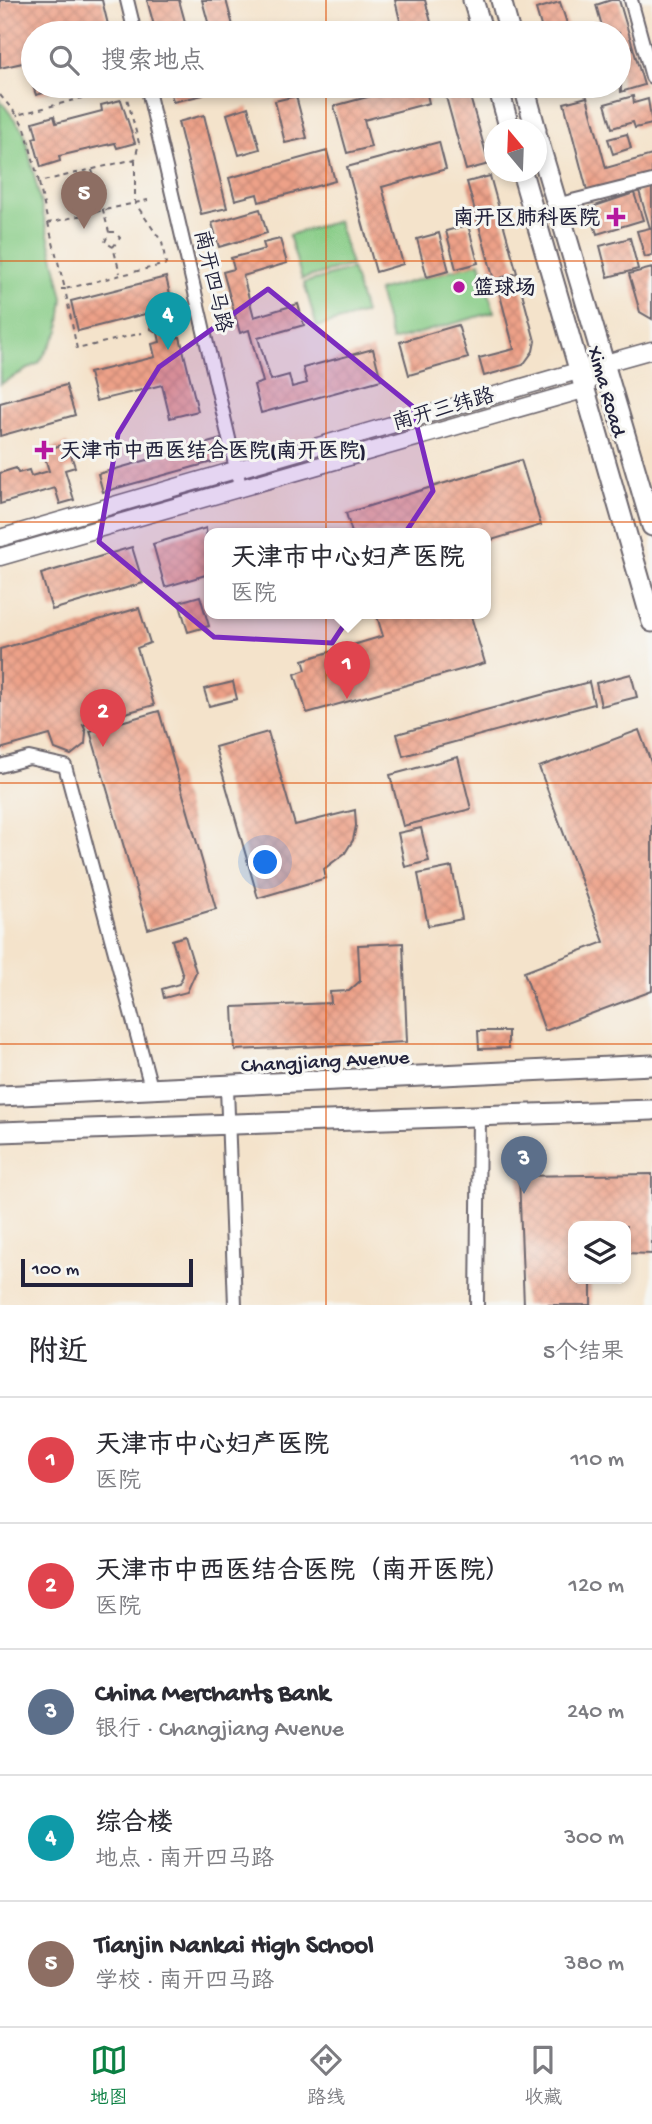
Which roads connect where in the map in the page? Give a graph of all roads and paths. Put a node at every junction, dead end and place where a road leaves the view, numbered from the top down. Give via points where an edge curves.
1 (127, 0) edge
2 (473, 0) edge
3 (501, 0) edge
4 (631, 0) edge
5 (132, 21) edge
6 (479, 21) edge
7 (507, 21) edge
8 (652, 77) edge
9 (0, 95) edge
10 (82, 98) edge
11 (127, 98) edge
12 (151, 98) edge
13 (501, 98) edge
14 (527, 98) edge
15 (17, 115) junction
16 (507, 119) edge
17 (533, 119) edge
18 (135, 159) junction
19 (92, 170) junction
20 (547, 172) edge
21 (652, 181) edge
22 (39, 182) junction
23 (525, 182) edge
24 (148, 200) dead end
25 (135, 203) junction
26 (556, 205) junction
27 (103, 211) junction
28 (48, 223) junction
29 (109, 232) junction
30 (113, 247) junction
31 (120, 274) junction
32 (63, 289) junction
33 (142, 333) dead end
34 (652, 350) edge
35 (603, 364) junction
36 (581, 381) junction
37 (236, 469) junction
38 (240, 486) junction
39 (652, 526) edge
40 (0, 538) edge
41 (0, 556) edge
42 (652, 622) edge
43 (0, 766) edge
44 (652, 1065) edge
45 (227, 1088) junction
46 (152, 1091) junction
47 (0, 1097) edge
48 (652, 1110) edge
49 (479, 1116) junction
50 (227, 1123) junction
51 (0, 1132) edge
52 (235, 1305) edge
53 (477, 1305) edge

1 - 5 street
2 - 6 main road
3 - 7 main road
4 - 8 street
9 - 15 path
10 - 15 path
11 - 18 path via 139,143
12 - 37 street, 南开四马路
13 - 16 main road
14 - 17 main road, Xima Road
15 - 22 path via 25,128
18 - 19 path
18 - 25 path
19 - 22 path
19 - 27 path
20 - 26 main road, Xima Road
21 - 26 street
22 - 28 path
23 - 36 main road, Xima Road
24 - 25 path
25 - 27 path
25 - 31 path via 162,243 166,264
26 - 35 main road, Xima Road
27 - 28 path
27 - 29 path
28 - 32 path
29 - 30 path via 105,242
29 - 30 path via 120,238
30 - 31 path
31 - 32 path
32 - 33 path via 77,349
34 - 35 street
35 - 36 street
35 - 39 main road, Xima Road
36 - 37 street, 南开三纬路
36 - 38 street, 南开三纬路
36 - 42 main road, Xima Road
37 - 38 street, 南开四马路
37 - 40 street, 南开三纬路
38 - 41 street, 南开三纬路
43 - 46 street via 29,758 65,766
44 - 45 main road, Changjiang Avenue
45 - 46 main road, Changjiang Avenue
45 - 50 street
46 - 47 main road, Changjiang Avenue
48 - 49 main road
49 - 50 main road
49 - 53 street
50 - 51 main road
50 - 52 street

